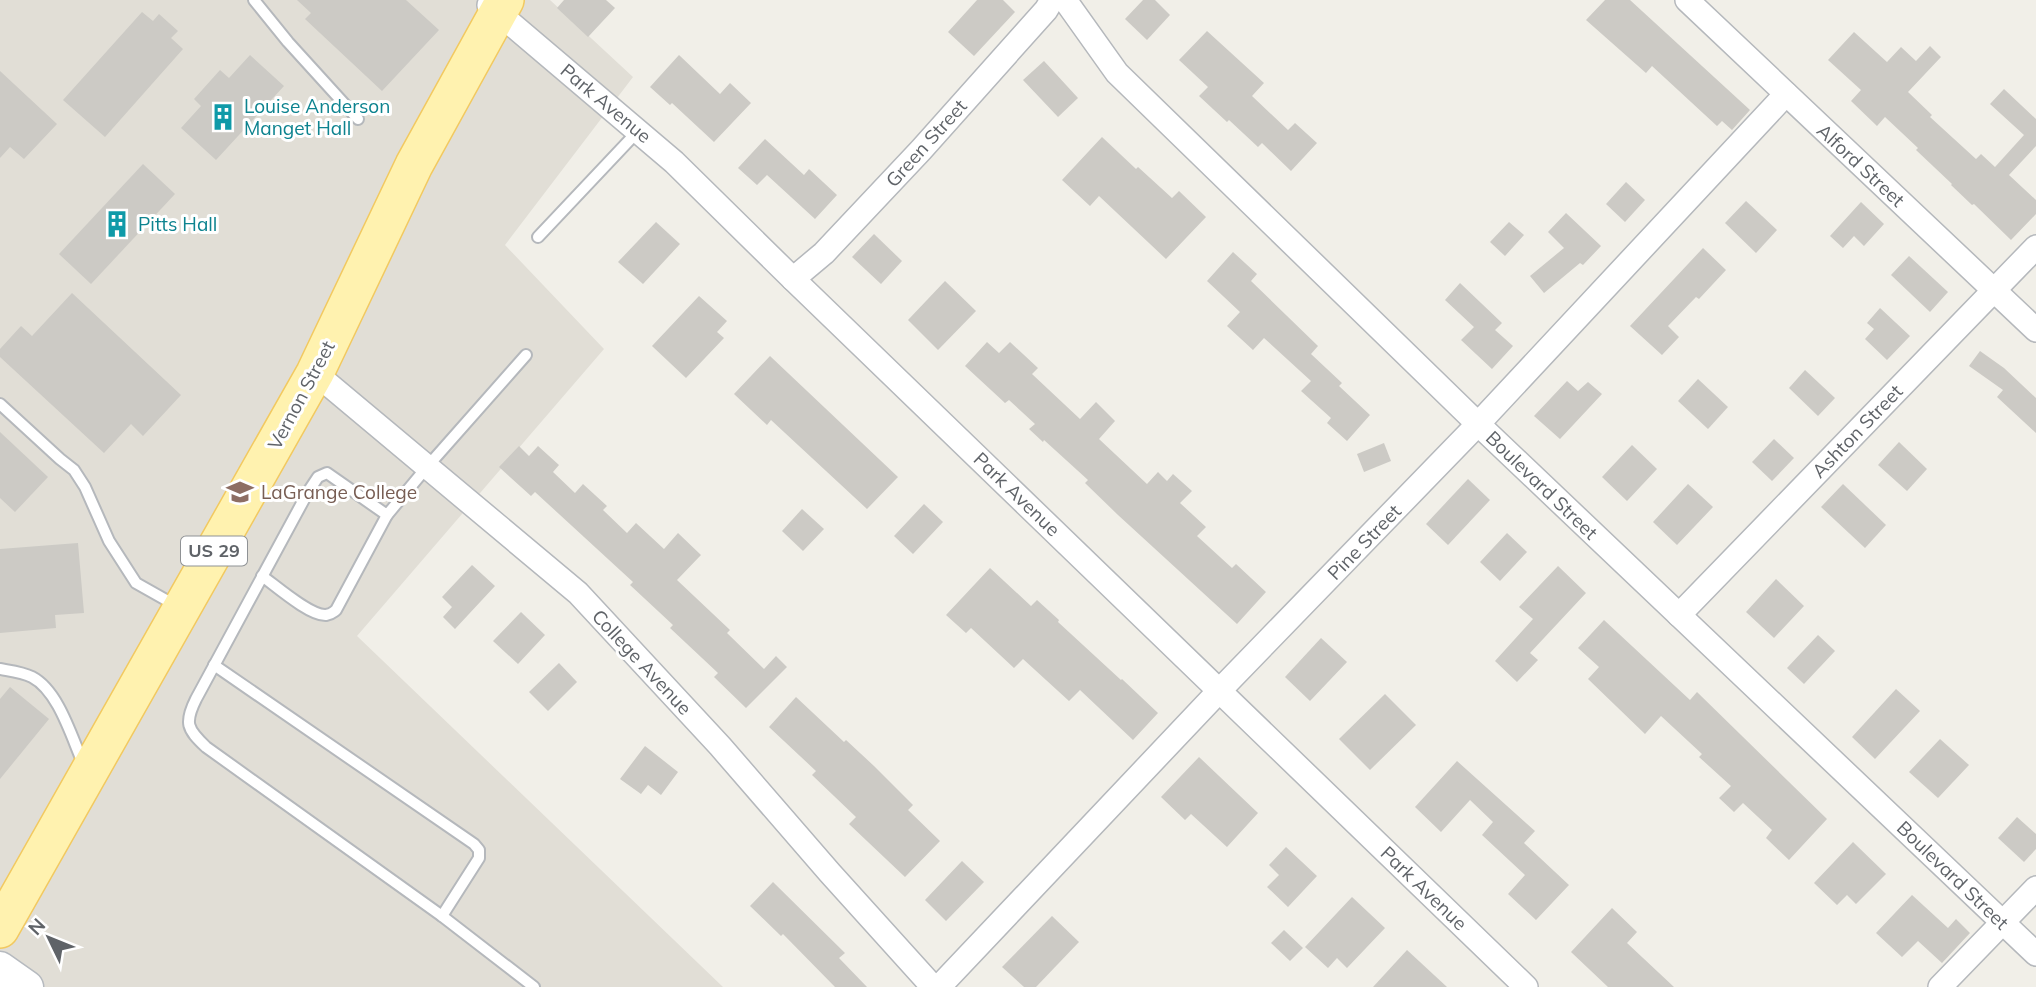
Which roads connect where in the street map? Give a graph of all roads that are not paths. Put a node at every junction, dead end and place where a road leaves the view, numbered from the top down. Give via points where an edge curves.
1 (254, 0) edge
2 (1052, 0) edge
3 (1065, 0) edge
4 (1687, 0) edge
5 (496, 4) edge
6 (1786, 94) junction
7 (358, 119) dead end
8 (639, 130) junction
9 (538, 237) dead end
10 (2036, 247) edge
11 (793, 278) junction
12 (1994, 290) junction
13 (2036, 330) edge
14 (526, 355) dead end
15 (315, 373) junction
16 (0, 404) edge
17 (1478, 424) junction
18 (427, 467) junction
19 (387, 515) junction
20 (262, 576) junction
21 (181, 609) junction
22 (1679, 615) junction
23 (214, 666) junction
24 (0, 669) edge
25 (1220, 690) junction
26 (88, 774) junction
27 (2036, 888) edge
28 (442, 916) junction
29 (2003, 923) junction
30 (0, 929) edge
31 (2036, 954) edge
32 (0, 968) edge
33 (27, 987) edge
34 (534, 987) edge
35 (933, 987) edge
36 (939, 987) edge
37 (1526, 987) edge
38 (1940, 987) edge

1 - 7 lane
2 - 11 street, Green Street via 920,150 824,253
3 - 17 street, Boulevard Street via 1117,72
4 - 6 street, Alford Street
5 - 8 street, Park Avenue
5 - 15 main road, Vernon Street / US 29
6 - 12 street, Alford Street
6 - 17 street, Pine Street
8 - 9 lane
8 - 11 street, Park Avenue
10 - 12 street, Ashton Street
11 - 25 street, Park Avenue
12 - 13 street, Alford Street
12 - 22 street, Ashton Street
14 - 18 lane
15 - 18 street, College Avenue
15 - 21 main road, Vernon Street / US 29
16 - 21 lane via 74,470 136,583
17 - 22 street, Boulevard Street
17 - 25 street, Pine Street
18 - 19 lane
18 - 35 street, College Avenue via 578,593
19 - 20 lane via 332,614 310,609
19 - 20 lane via 337,478 327,473 318,477
20 - 23 lane
21 - 26 main road, Vernon Street / US 29
22 - 29 street, Boulevard Street
23 - 28 lane via 188,715 188,726 196,737
23 - 28 lane via 474,844 479,858
24 - 26 lane via 23,673 44,687 58,705
25 - 36 street, Pine Street
25 - 37 street, Park Avenue
26 - 30 main road, Vernon Street / US 29
27 - 29 street
28 - 34 lane
29 - 31 street, Boulevard Street
29 - 38 street
32 - 33 street

